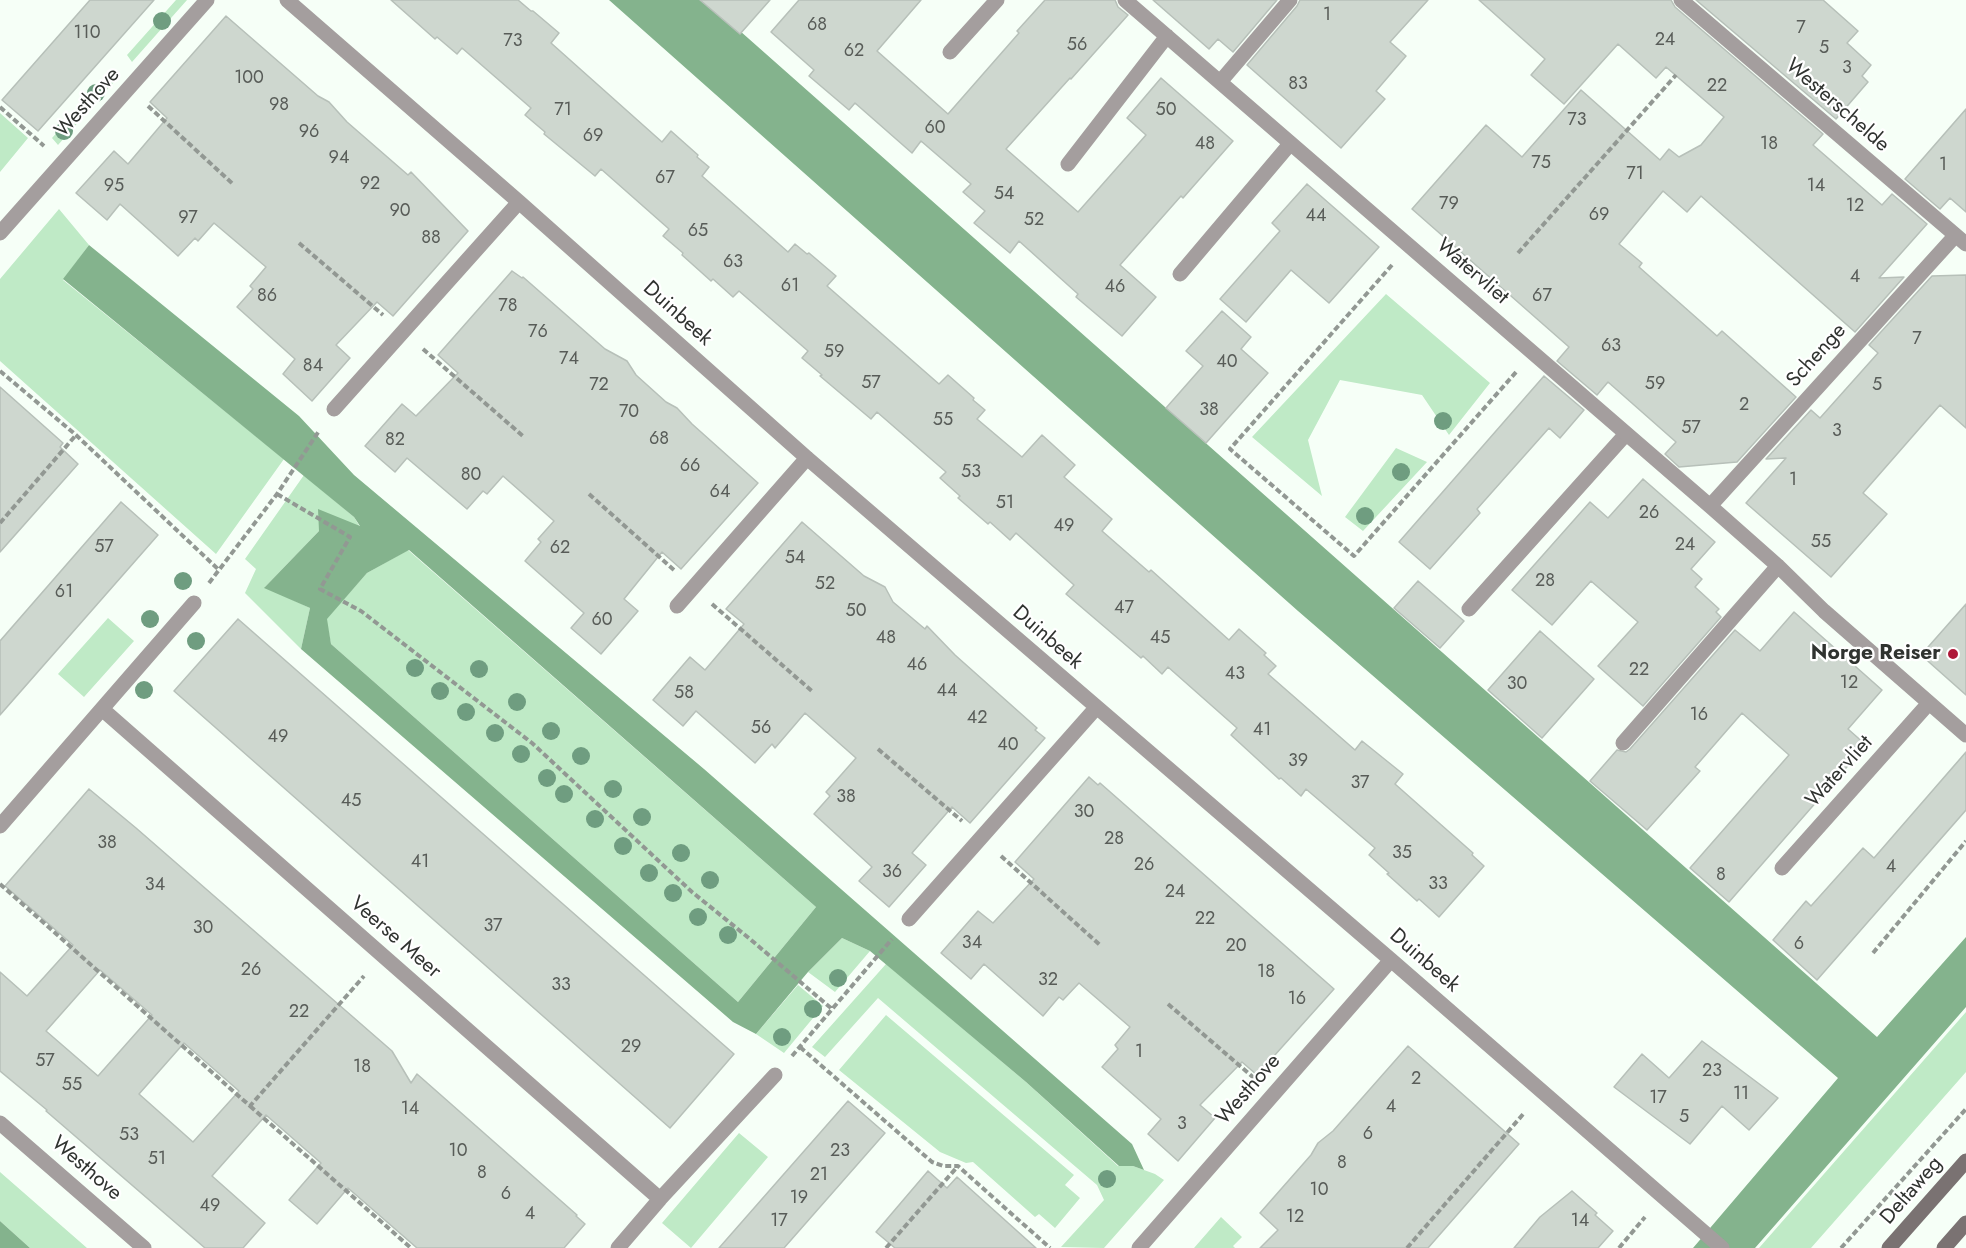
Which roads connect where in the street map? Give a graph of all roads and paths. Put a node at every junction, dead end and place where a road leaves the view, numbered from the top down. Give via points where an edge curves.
1 (207, 0) edge
2 (287, 0) edge
3 (997, 0) edge
4 (1125, 0) edge
5 (1290, 0) edge
6 (1681, 0) edge
7 (1167, 36) junction
8 (950, 52) dead end
9 (1676, 75) dead end
10 (1220, 82) junction
11 (129, 88) junction
12 (0, 107) edge
13 (1290, 144) junction
14 (63, 162) junction
15 (1068, 164) dead end
16 (234, 185) dead end
17 (519, 202) junction
18 (0, 233) edge
19 (1961, 240) edge
20 (1409, 246) junction
21 (1518, 253) dead end
22 (1180, 274) dead end
23 (1533, 353) junction
24 (0, 371) edge
25 (334, 409) joint
26 (1626, 434) junction
27 (76, 435) junction
28 (807, 458) junction
29 (276, 494) junction
30 (1710, 506) junction
31 (0, 523) edge
32 (228, 558) dead end
33 (1778, 566) junction
34 (219, 570) dead end
35 (194, 603) dead end
36 (677, 606) dead end
37 (1469, 609) dead end
38 (1929, 703) junction
39 (1096, 708) junction
40 (102, 709) junction
41 (1966, 735) edge
42 (1623, 743) dead end
43 (0, 826) edge
44 (1966, 841) edge
45 (1782, 868) dead end
46 (0, 884) edge
47 (909, 919) joint
48 (1872, 953) dead end
49 (382, 955) junction
50 (1391, 960) junction
51 (1168, 1004) dead end
52 (832, 1009) junction
53 (800, 1047) junction
54 (776, 1075) joint
55 (1543, 1092) junction
56 (1273, 1095) junction
57 (250, 1106) junction
58 (1966, 1109) edge
59 (0, 1123) edge
60 (1966, 1161) edge
61 (958, 1166) junction
62 (1663, 1196) junction
63 (660, 1199) junction
64 (1966, 1223) edge
65 (144, 1248) edge
66 (411, 1248) edge
67 (618, 1248) edge
68 (886, 1248) edge
69 (1050, 1248) edge
70 (1138, 1248) edge
71 (1407, 1248) edge
72 (1618, 1248) edge
73 (1722, 1248) edge
74 (1841, 1248) edge
75 (1889, 1248) edge
76 (1944, 1248) edge

1 - 11 street, Westhove
2 - 17 street, Duinbeek
3 - 8 street
4 - 7 street, Watervliet
5 - 10 street
6 - 19 street, Westerschelde
7 - 10 street, Watervliet
7 - 15 street
9 - 21 path
10 - 13 street, Watervliet
11 - 14 street, Westhove
11 - 16 path
12 - 14 path
13 - 20 street, Watervliet
13 - 22 street
14 - 18 street, Westhove
17 - 25 street
17 - 28 street, Duinbeek
19 - 30 street, Schenge
20 - 23 street, Watervliet
20 - 23 path via 1230,449 1354,556
23 - 26 street, Watervliet
24 - 27 path
25 - 29 path
26 - 30 street, Watervliet
26 - 37 street
27 - 31 path
27 - 34 path
28 - 36 street
28 - 39 street, Duinbeek
29 - 32 path
29 - 52 path via 350,537 320,589 361,611 532,743 692,892
30 - 33 street, Watervliet
33 - 38 street, Watervliet
33 - 42 street
35 - 40 street
38 - 41 street, Watervliet
38 - 45 street, Watervliet
39 - 47 street
39 - 50 street, Duinbeek
40 - 43 street
40 - 49 street, Veerse Meer
44 - 48 path
46 - 57 path
47 - 52 path
49 - 57 path
49 - 63 street, Veerse Meer
50 - 55 street, Duinbeek
50 - 56 street, Westhove
51 - 56 path
52 - 53 path
53 - 54 path
53 - 61 path via 932,1162
54 - 63 street
55 - 62 street, Duinbeek
55 - 71 path
56 - 70 street, Westhove
57 - 66 path
58 - 74 path
59 - 65 street, Westhove
60 - 75 street, Deltaweg
61 - 68 path
61 - 69 path
62 - 72 path
62 - 73 street, Duinbeek
63 - 67 street
64 - 76 street

